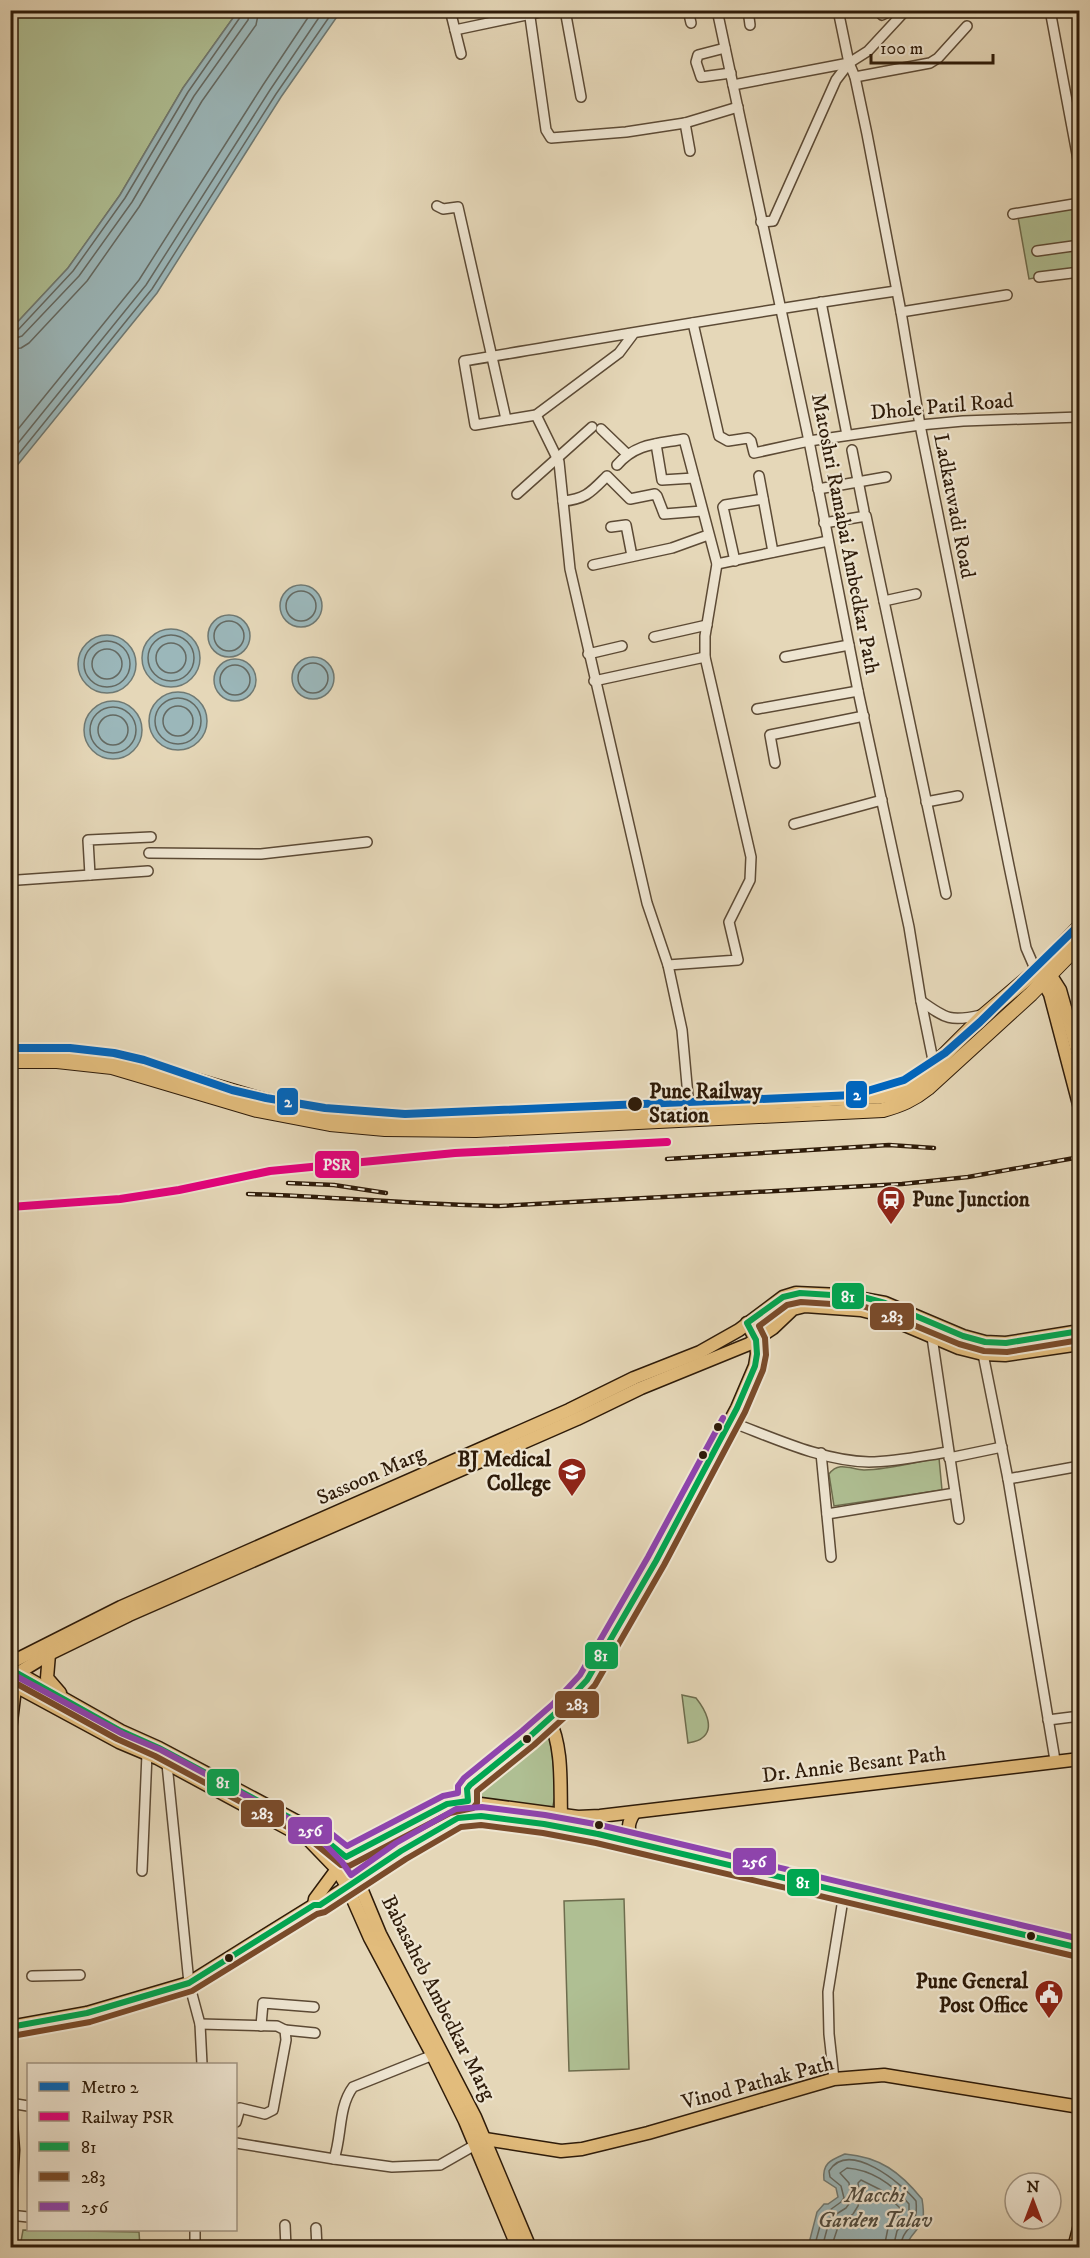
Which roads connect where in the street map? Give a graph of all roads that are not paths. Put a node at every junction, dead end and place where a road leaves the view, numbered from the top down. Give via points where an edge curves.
1 (450, 10) edge
2 (550, 10) edge
3 (565, 10) edge
4 (688, 10) edge
5 (717, 10) edge
6 (748, 10) edge
7 (838, 10) edge
8 (878, 10) edge
9 (892, 10) edge
10 (906, 10) edge
11 (1050, 10) edge
12 (530, 13) edge
13 (691, 23) dead end
14 (750, 25) dead end
15 (967, 26) dead end
16 (455, 30) junction
17 (725, 48) junction
18 (461, 54) dead end
19 (849, 63) junction
20 (731, 73) junction
21 (855, 77) junction
22 (733, 85) junction
23 (581, 97) dead end
24 (738, 107) junction
25 (685, 123) junction
26 (690, 152) dead end
27 (1080, 170) edge
28 (1080, 203) edge
29 (437, 206) dead end
30 (1014, 214) dead end
31 (761, 222) junction
32 (1080, 244) edge
33 (1037, 251) dead end
34 (1080, 272) edge
35 (1039, 277) dead end
36 (896, 291) junction
37 (1007, 294) dead end
38 (821, 302) junction
39 (779, 308) junction
40 (901, 312) junction
41 (693, 323) junction
42 (633, 333) junction
43 (493, 356) junction
44 (536, 415) junction
45 (1080, 417) edge
46 (506, 419) junction
47 (920, 424) junction
48 (847, 435) junction
49 (809, 441) junction
50 (656, 444) junction
51 (852, 450) dead end
52 (627, 454) junction
53 (558, 457) junction
54 (617, 465) dead end
55 (759, 476) dead end
56 (886, 477) dead end
57 (693, 478) junction
58 (858, 482) junction
59 (818, 489) junction
60 (517, 494) dead end
61 (763, 499) junction
62 (563, 501) junction
63 (702, 511) junction
64 (864, 511) dead end
65 (824, 523) junction
66 (611, 527) dead end
67 (708, 535) junction
68 (828, 541) junction
69 (773, 552) junction
70 (632, 556) junction
71 (735, 561) junction
72 (593, 564) dead end
73 (717, 564) junction
74 (916, 594) dead end
75 (884, 601) junction
76 (706, 625) junction
77 (654, 636) dead end
78 (849, 645) junction
79 (622, 646) dead end
80 (588, 654) junction
81 (705, 657) junction
82 (785, 657) dead end
83 (594, 681) junction
84 (858, 691) junction
85 (758, 709) dead end
86 (864, 716) junction
87 (775, 763) dead end
88 (958, 796) dead end
89 (882, 800) junction
90 (926, 802) junction
91 (794, 824) dead end
92 (151, 837) dead end
93 (367, 842) dead end
94 (149, 853) dead end
95 (148, 871) dead end
96 (90, 875) junction
97 (18, 880) dead end
98 (946, 894) dead end
99 (1080, 927) edge
100 (1080, 944) edge
101 (668, 965) junction
102 (1043, 972) junction
103 (921, 1001) junction
104 (984, 1015) junction
105 (10, 1050) edge
106 (10, 1061) edge
107 (1080, 1061) edge
108 (934, 1065) junction
109 (689, 1107) junction
110 (1080, 1108) edge
111 (747, 1323) junction
112 (1080, 1331) edge
113 (932, 1337) junction
114 (756, 1340) junction
115 (1080, 1344) edge
116 (983, 1354) junction
117 (704, 1356) junction
118 (731, 1422) junction
119 (1002, 1447) junction
120 (821, 1453) junction
121 (948, 1455) junction
122 (1080, 1466) edge
123 (1008, 1479) junction
124 (955, 1493) junction
125 (827, 1514) junction
126 (959, 1519) dead end
127 (831, 1557) dead end
128 (49, 1654) junction
129 (13, 1668) edge
130 (13, 1684) edge
131 (67, 1701) junction
132 (1080, 1716) edge
133 (549, 1719) junction
134 (1048, 1720) junction
135 (10, 1730) edge
136 (147, 1754) junction
137 (1080, 1759) edge
138 (1055, 1760) junction
139 (167, 1764) junction
140 (468, 1801) junction
141 (561, 1814) junction
142 (634, 1814) junction
143 (472, 1816) junction
144 (639, 1844) junction
145 (346, 1857) junction
146 (336, 1868) junction
147 (142, 1871) dead end
148 (353, 1884) junction
149 (844, 1893) junction
150 (314, 1905) junction
151 (1080, 1948) edge
152 (80, 1975) dead end
153 (32, 1976) dead end
154 (189, 1983) junction
155 (314, 2007) dead end
156 (200, 2024) junction
157 (261, 2025) junction
158 (10, 2027) edge
159 (285, 2030) junction
160 (315, 2033) dead end
161 (438, 2054) junction
162 (202, 2063) edge
163 (834, 2079) junction
164 (10, 2103) edge
165 (22, 2107) edge
166 (1080, 2107) edge
167 (237, 2118) edge
168 (480, 2142) junction
169 (237, 2143) edge
170 (334, 2159) junction
171 (10, 2202) edge
172 (1080, 2224) edge
173 (285, 2225) dead end
174 (316, 2228) dead end
175 (195, 2231) edge
176 (195, 2247) edge
177 (286, 2247) edge
178 (317, 2247) edge
179 (518, 2247) edge
180 (530, 2247) edge
181 (1074, 2247) edge

1 - 16 street
2 - 12 street
3 - 23 street
4 - 13 street
5 - 17 street, Matoshri Ramabai Ambedkar Path
6 - 14 street
7 - 19 street, Ladkatwadi Road
8 - 9 street via 882,15
10 - 19 street via 868,51
11 - 27 street
12 - 16 street
12 - 25 street via 546,130 551,138
15 - 21 street via 930,63
16 - 18 street
17 - 20 street, Matoshri Ramabai Ambedkar Path
17 - 20 street via 700,54 696,62 701,77
19 - 21 street, Ladkatwadi Road
19 - 22 street
19 - 31 street via 836,80 773,221
20 - 22 street, Matoshri Ramabai Ambedkar Path
21 - 36 street, Ladkatwadi Road
22 - 24 street, Matoshri Ramabai Ambedkar Path
24 - 25 street
24 - 31 street, Matoshri Ramabai Ambedkar Path
25 - 26 street
28 - 30 street
29 - 43 street via 458,207
31 - 39 street, Matoshri Ramabai Ambedkar Path
32 - 33 street
34 - 35 street
36 - 38 street
36 - 40 street, Ladkatwadi Road
37 - 40 street
38 - 39 street
38 - 48 street
39 - 41 street
39 - 49 street, Matoshri Ramabai Ambedkar Path
40 - 47 street, Ladkatwadi Road
41 - 42 street
41 - 49 street, Dhole Patil Road via 721,439 748,438 757,453
42 - 43 street
42 - 44 street via 619,353
43 - 46 street
43 - 46 street via 464,361 475,424
44 - 46 street
44 - 53 street
45 - 47 street, Dhole Patil Road
47 - 48 street, Dhole Patil Road
47 - 102 street, Ladkatwadi Road via 1026,948
48 - 49 street, Dhole Patil Road
49 - 59 street, Matoshri Ramabai Ambedkar Path
50 - 52 street
50 - 57 street via 663,480
50 - 57 street via 684,439
51 - 58 street
52 - 53 street via 597,428
52 - 54 street
53 - 60 street
53 - 62 street
55 - 61 street
56 - 58 street
57 - 63 street
58 - 59 street
58 - 64 street
59 - 65 street, Matoshri Ramabai Ambedkar Path
61 - 69 street
61 - 71 street via 723,507
62 - 63 street via 586,497 607,477 633,500 655,494 664,514
62 - 80 street via 570,569
63 - 67 street
65 - 68 street, Matoshri Ramabai Ambedkar Path
65 - 75 street via 866,516
66 - 70 street via 626,525
67 - 70 street
67 - 73 street
68 - 69 street
68 - 78 street, Matoshri Ramabai Ambedkar Path
69 - 71 street
70 - 72 street
71 - 73 street
73 - 76 street
74 - 75 street
75 - 90 street
76 - 77 street
76 - 81 street
78 - 82 street
78 - 84 street, Matoshri Ramabai Ambedkar Path
79 - 80 street
80 - 83 street
81 - 83 street
81 - 101 street via 751,857 750,880 729,922 738,960
83 - 101 street via 647,903
84 - 85 street
84 - 86 street, Matoshri Ramabai Ambedkar Path
86 - 87 street via 770,735
86 - 89 street, Matoshri Ramabai Ambedkar Path
88 - 90 street
89 - 91 street
89 - 103 street, Matoshri Ramabai Ambedkar Path
90 - 98 street
92 - 96 street via 88,840
93 - 94 street via 261,854
95 - 96 street
96 - 97 street
99 - 102 highway
100 - 102 highway
101 - 109 street via 681,1030
102 - 104 highway
102 - 106 highway via 928,1088 914,1100 883,1110 476,1130 385,1129 330,1124 257,1110 112,1068 57,1061
102 - 107 main road via 1060,990
102 - 110 main road
103 - 104 street via 949,1019
103 - 108 street, Matoshri Ramabai Ambedkar Path
104 - 108 highway
105 - 109 highway via 114,1056 252,1097 385,1118 476,1119
108 - 109 highway via 896,1094
111 - 112 main road, Sassoon Marg via 783,1298 800,1293 885,1303 963,1336 985,1341 1006,1343
111 - 114 main road
111 - 117 main road, Sassoon Marg
113 - 114 main road, Sassoon Marg via 861,1310 805,1306 793,1309
113 - 116 main road, Sassoon Marg
113 - 121 street
114 - 117 main road, Sassoon Marg
114 - 118 main road via 755,1366
115 - 116 main road, Sassoon Marg via 1005,1355
116 - 119 street
117 - 128 main road, Sassoon Marg via 577,1419 129,1615
117 - 129 main road, Sassoon Marg via 634,1378 121,1607
118 - 120 street
118 - 133 main road via 587,1680
119 - 121 street
119 - 123 street
120 - 121 street via 869,1462
120 - 125 street
121 - 124 street
122 - 123 street
123 - 134 street
124 - 125 street
124 - 126 street
125 - 127 street
128 - 129 main road, Sassoon Marg
128 - 131 main road via 47,1678
129 - 130 main road
129 - 131 main road, Babasaheb Ambedkar Marg
130 - 135 main road
130 - 136 main road, Babasaheb Ambedkar Marg
131 - 145 main road, Babasaheb Ambedkar Marg via 312,1830
132 - 134 street
133 - 140 main road via 470,1785
133 - 141 main road via 556,1732
134 - 138 street
136 - 139 main road, Babasaheb Ambedkar Marg
136 - 147 street
137 - 138 main road, Dr. Annie Besant Path
138 - 142 main road, Dr. Annie Besant Path
139 - 146 main road, Babasaheb Ambedkar Marg via 309,1840
139 - 154 street
140 - 141 main road, Dr. Annie Besant Path
140 - 143 main road
140 - 145 main road via 447,1804
141 - 142 main road, Dr. Annie Besant Path
142 - 144 main road via 628,1828
143 - 144 main road via 544,1824
143 - 148 main road via 458,1818
144 - 149 main road
145 - 146 main road
145 - 148 main road, Babasaheb Ambedkar Marg
146 - 148 main road, Babasaheb Ambedkar Marg
146 - 150 main road
148 - 150 main road
148 - 161 main road, Babasaheb Ambedkar Marg
149 - 151 main road
149 - 163 street via 828,1992
150 - 154 main road
152 - 153 street
154 - 156 street
154 - 158 main road via 87,2013
155 - 157 street via 263,2003
156 - 157 street
156 - 162 street
157 - 159 street
159 - 160 street
159 - 167 street via 273,2110 265,2114 240,2108
161 - 168 main road, Babasaheb Ambedkar Marg
161 - 170 street via 353,2087 346,2096
163 - 166 main road, Vinod Pathak Path via 884,2075
163 - 168 main road, Vinod Pathak Path via 590,2147 561,2151
164 - 165 street
165 - 171 main road via 13,2150
168 - 170 street via 440,2165 392,2167
168 - 179 main road, Babasaheb Ambedkar Marg
168 - 180 main road, Babasaheb Ambedkar Marg
169 - 170 street
172 - 181 main road
173 - 177 street
174 - 178 street
175 - 176 street

